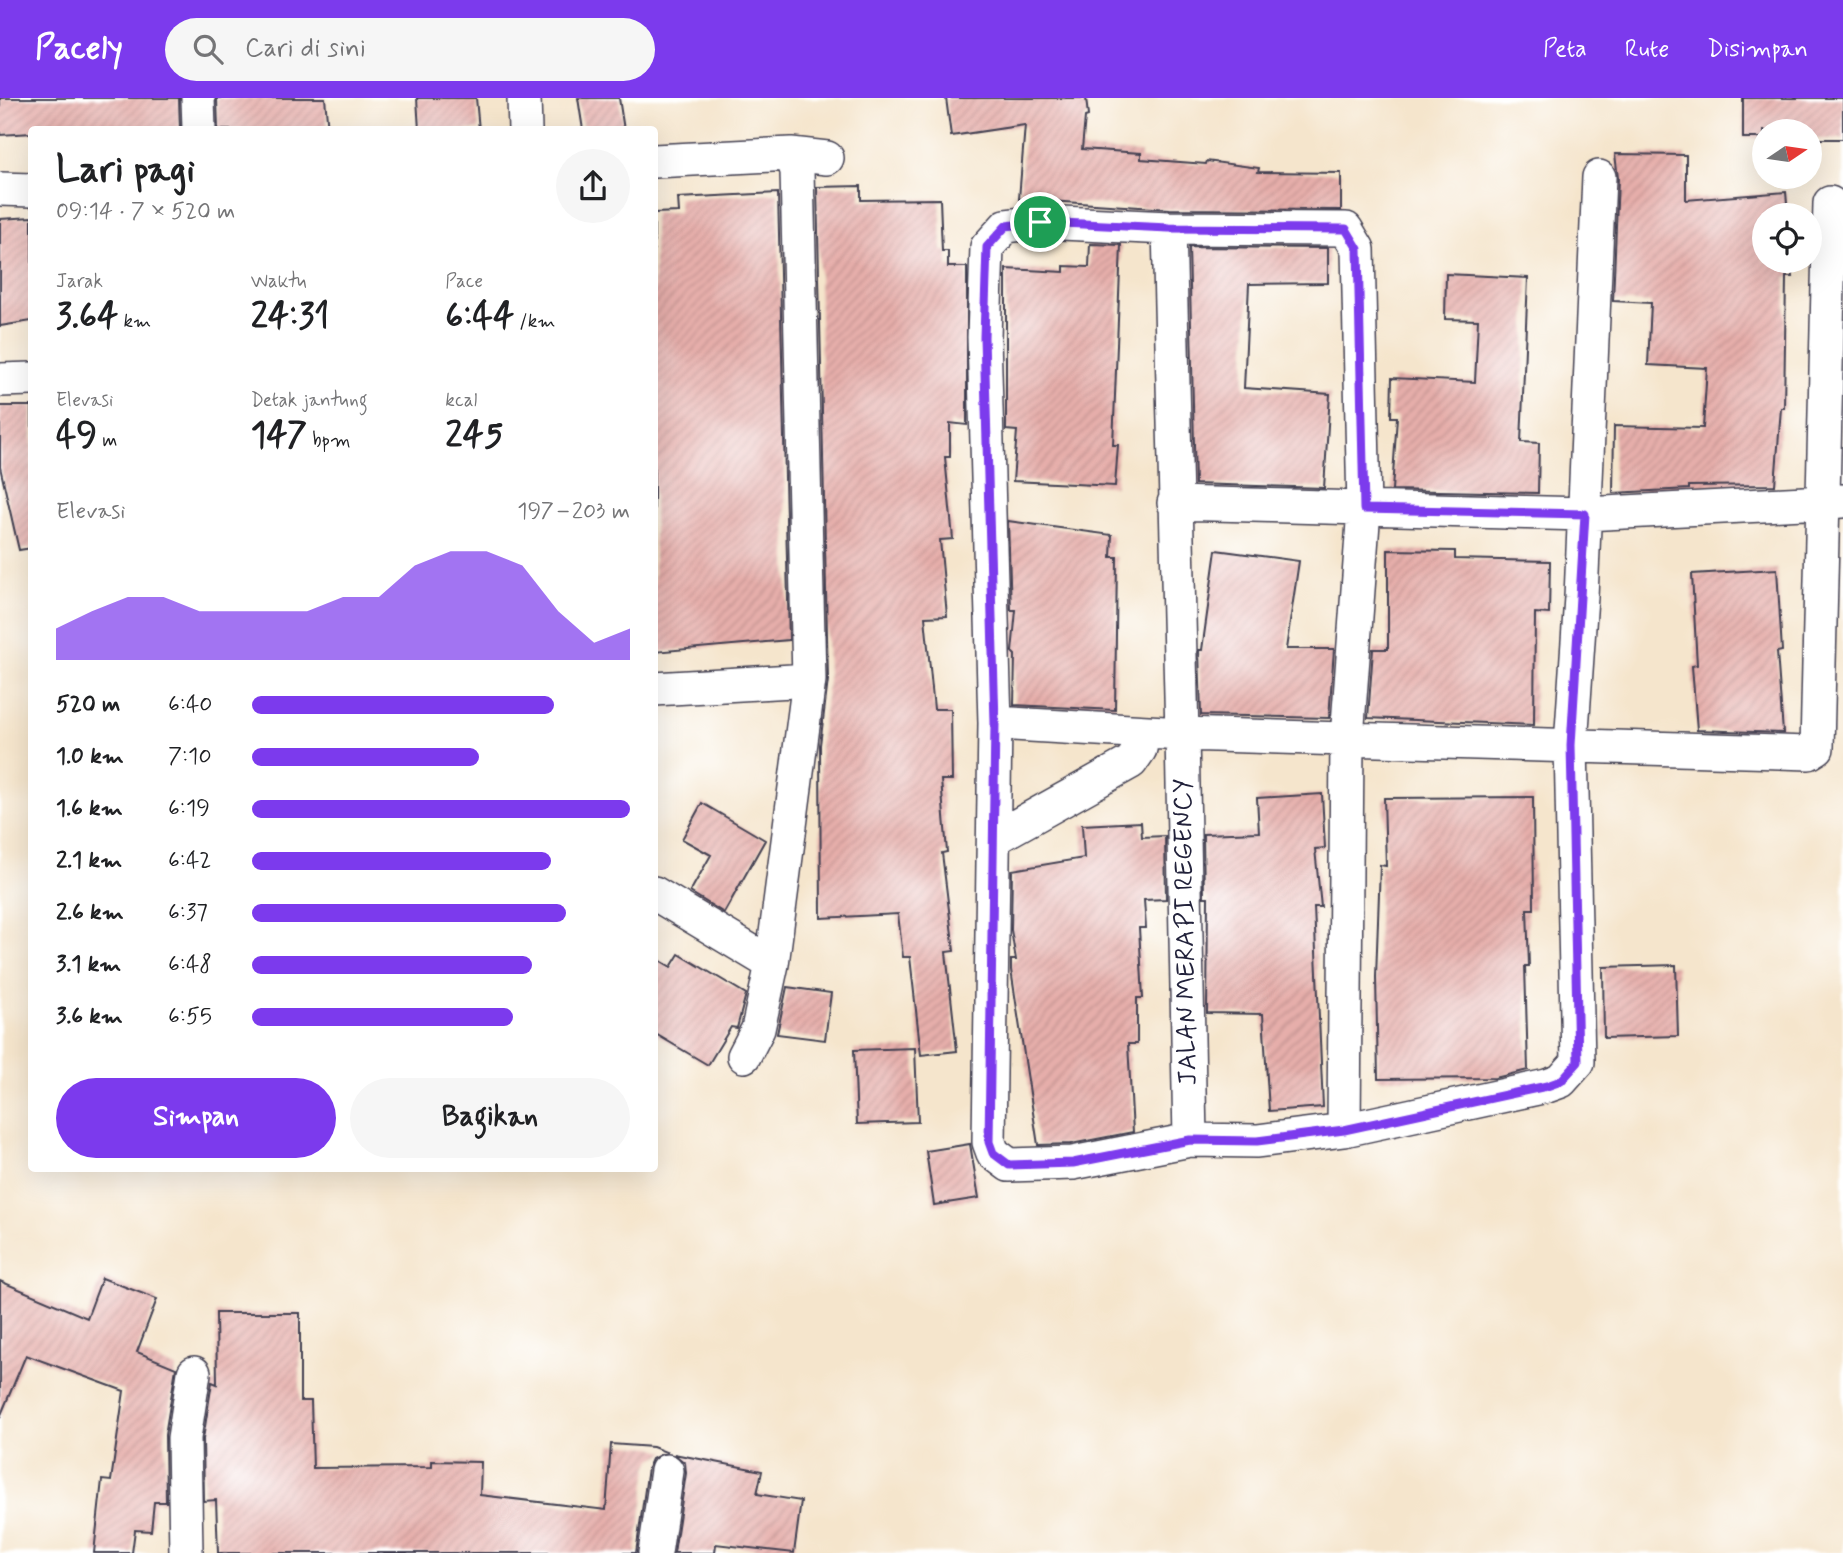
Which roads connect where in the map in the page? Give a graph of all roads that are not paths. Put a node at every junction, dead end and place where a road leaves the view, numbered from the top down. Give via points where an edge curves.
1 (198, 98) edge
2 (524, 98) edge
3 (199, 126) edge
4 (525, 126) edge
5 (791, 154) junction
6 (827, 158) dead end
7 (658, 161) edge
8 (1599, 177) dead end
9 (0, 188) edge
10 (28, 190) edge
11 (1830, 203) dead end
12 (1169, 228) junction
13 (28, 379) edge
14 (0, 380) edge
15 (1834, 502) edge
16 (1174, 503) junction
17 (1364, 509) junction
18 (1585, 514) junction
19 (808, 680) junction
20 (658, 690) edge
21 (995, 723) junction
22 (1143, 732) junction
23 (1182, 734) junction
24 (1348, 738) junction
25 (1571, 745) junction
26 (995, 838) junction
27 (658, 895) edge
28 (772, 964) junction
29 (744, 1056) dead end
30 (1344, 1130) junction
31 (1190, 1140) junction
32 (194, 1373) dead end
33 (667, 1471) dead end
34 (186, 1553) edge
35 (655, 1553) edge

1 - 3 street
2 - 4 street
5 - 6 street
5 - 7 street
5 - 19 street via 797,172
8 - 18 street
9 - 10 street
11 - 15 street
12 - 16 street, JALAN MERAPI REGENCY
12 - 17 street via 1346,229 1358,249
12 - 21 street via 1040,222 1006,226 987,247 984,337
13 - 14 street
15 - 18 street
15 - 25 street via 1817,748 1809,753
16 - 17 street
16 - 23 street, JALAN MERAPI REGENCY
17 - 18 street
17 - 24 street
18 - 25 street
19 - 20 street
19 - 28 street
21 - 22 street
21 - 26 street
22 - 23 street
22 - 26 street via 1140,749 1131,762
23 - 24 street
23 - 31 street, JALAN MERAPI REGENCY
24 - 25 street
24 - 30 street
25 - 30 street via 1578,1062 1561,1081 1547,1086
26 - 31 street via 989,1142 993,1153 1009,1165 1073,1163
27 - 28 street
28 - 29 street via 761,1020
30 - 31 street via 1257,1141
32 - 34 street via 184,1438
33 - 35 street

